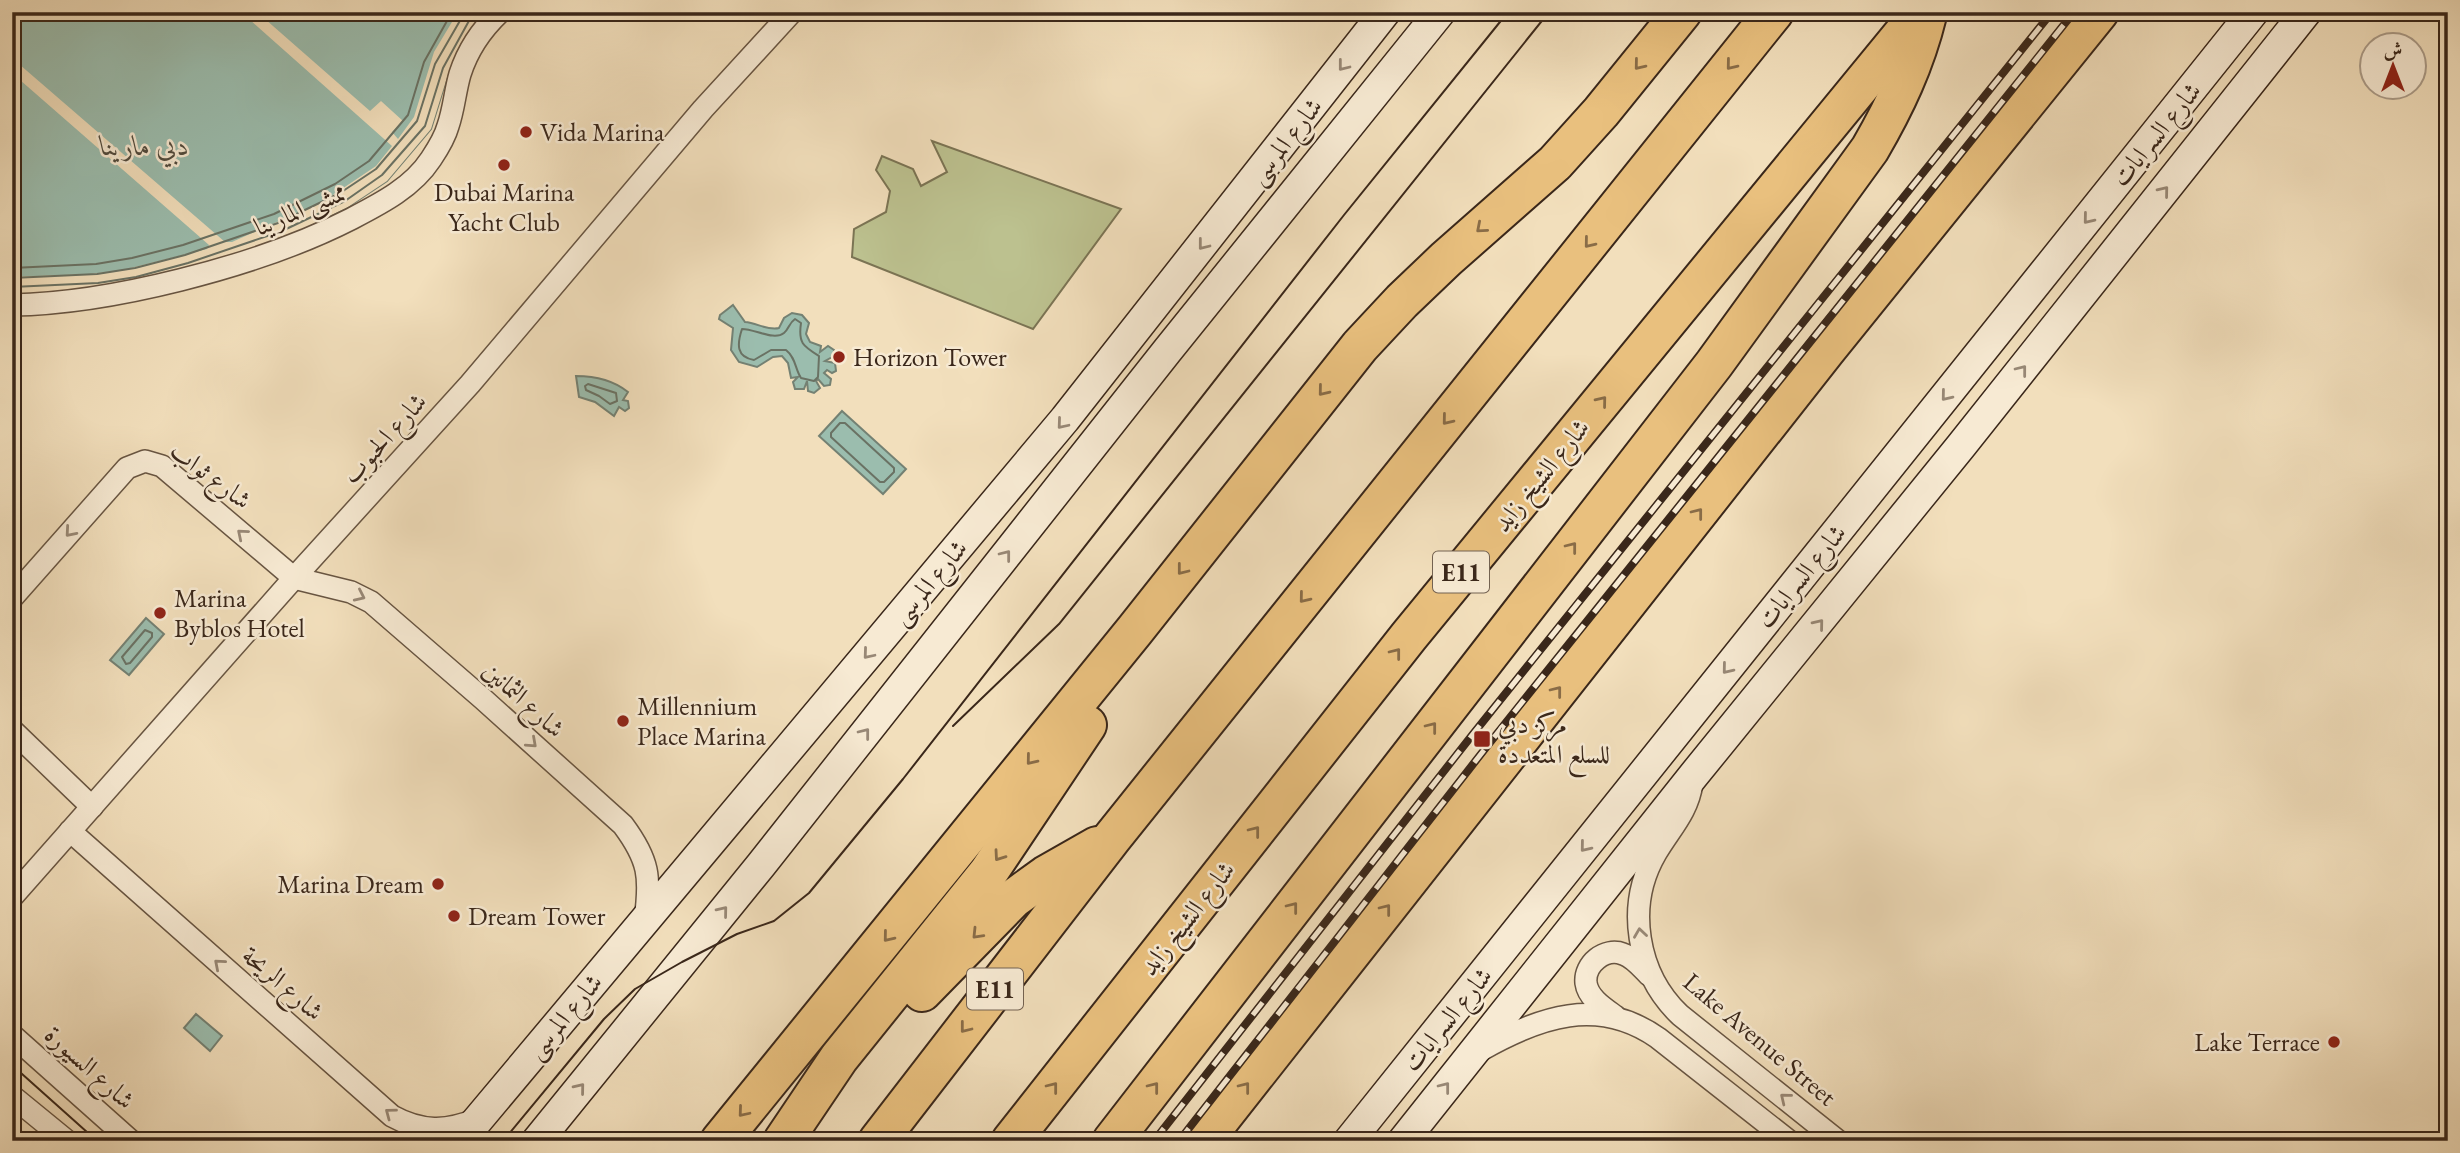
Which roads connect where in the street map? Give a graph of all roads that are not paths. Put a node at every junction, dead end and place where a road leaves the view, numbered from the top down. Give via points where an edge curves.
1 (500, 12) edge
2 (792, 12) edge
3 (1385, 12) edge
4 (1440, 12) edge
5 (1682, 12) edge
6 (1774, 12) edge
7 (1921, 12) edge
8 (1928, 12) edge
9 (2099, 12) edge
10 (2253, 12) edge
11 (2305, 17) edge
12 (1368, 24) edge
13 (12, 305) edge
14 (294, 578) junction
15 (12, 598) edge
16 (1135, 630) junction
17 (1751, 639) junction
18 (1785, 664) junction
19 (12, 730) edge
20 (1693, 776) junction
21 (92, 807) junction
22 (70, 831) junction
23 (1112, 838) junction
24 (12, 897) edge
25 (645, 920) junction
26 (1650, 976) junction
27 (1615, 1016) junction
28 (12, 1035) edge
29 (1470, 1056) junction
30 (12, 1096) edge
31 (37, 1118) junction
32 (469, 1130) edge
33 (53, 1141) edge
34 (67, 1141) edge
35 (131, 1141) edge
36 (537, 1141) edge
37 (720, 1141) edge
38 (783, 1141) edge
39 (797, 1141) edge
40 (878, 1141) edge
41 (1011, 1141) edge
42 (1112, 1141) edge
43 (1203, 1141) edge
44 (1349, 1141) edge
45 (1403, 1141) edge
46 (1789, 1141) edge
47 (1838, 1141) edge

1 - 13 street, ممشى المارينا via 471,48 448,128 430,161 405,188 376,206 297,245 233,267 118,295
2 - 14 street, شارع الحبوب via 703,108 470,384
3 - 12 main road, شارع المرسى
36 -> 4 main road, شارع المرسى
5 -> 16 highway via 1555,163 1419,284 1360,346
6 -> 23 highway, E11
41 -> 7 highway, شارع الشيخ زايد / E11 via 1409,636
42 -> 8 highway via 1714,364 1870,149 1908,78
43 -> 9 highway via 1826,350
10 -> 17 main road, شارع السرايات
18 -> 11 main road, شارع السرايات
12 -> 25 main road, شارع المرسى via 1065,419
14 -> 15 street, شارع ثواب via 162,466 145,461 127,468
14 - 21 street, شارع الحبوب
14 -> 25 street, شارع الثمانين via 351,592 371,602 623,825 639,847 648,872
16 -> 37 highway
16 -> 38 highway via 1104,700 1013,836 839,1058
17 - 18 main road
17 -> 44 main road, شارع السرايات
18 - 20 main road, شارع السرايات
19 - 21 street
26 -> 20 street, Lake Avenue Street via 1639,923 1640,890 1646,869 1687,807
20 - 29 main road, شارع السرايات
21 - 22 street, شارع الحبوب
22 - 24 street, شارع الحبوب
32 -> 22 street, شارع الريحة via 415,1127 392,1116
23 -> 39 highway via 1013,899 898,1020
23 -> 40 highway, E11
25 - 32 main road, شارع المرسى
26 - 27 street, Lake Avenue Street via 1621,953 1595,959 1586,984 1592,996
47 -> 26 street, Lake Avenue Street via 1680,1015
27 - 29 street, Lake Avenue Street via 1560,1016 1534,1023
27 - 46 street, Lake Avenue Street via 1658,1038
28 - 35 street, شارع السيورة
45 -> 29 main road, شارع السرايات
30 - 31 street
31 - 33 street
31 - 34 street

